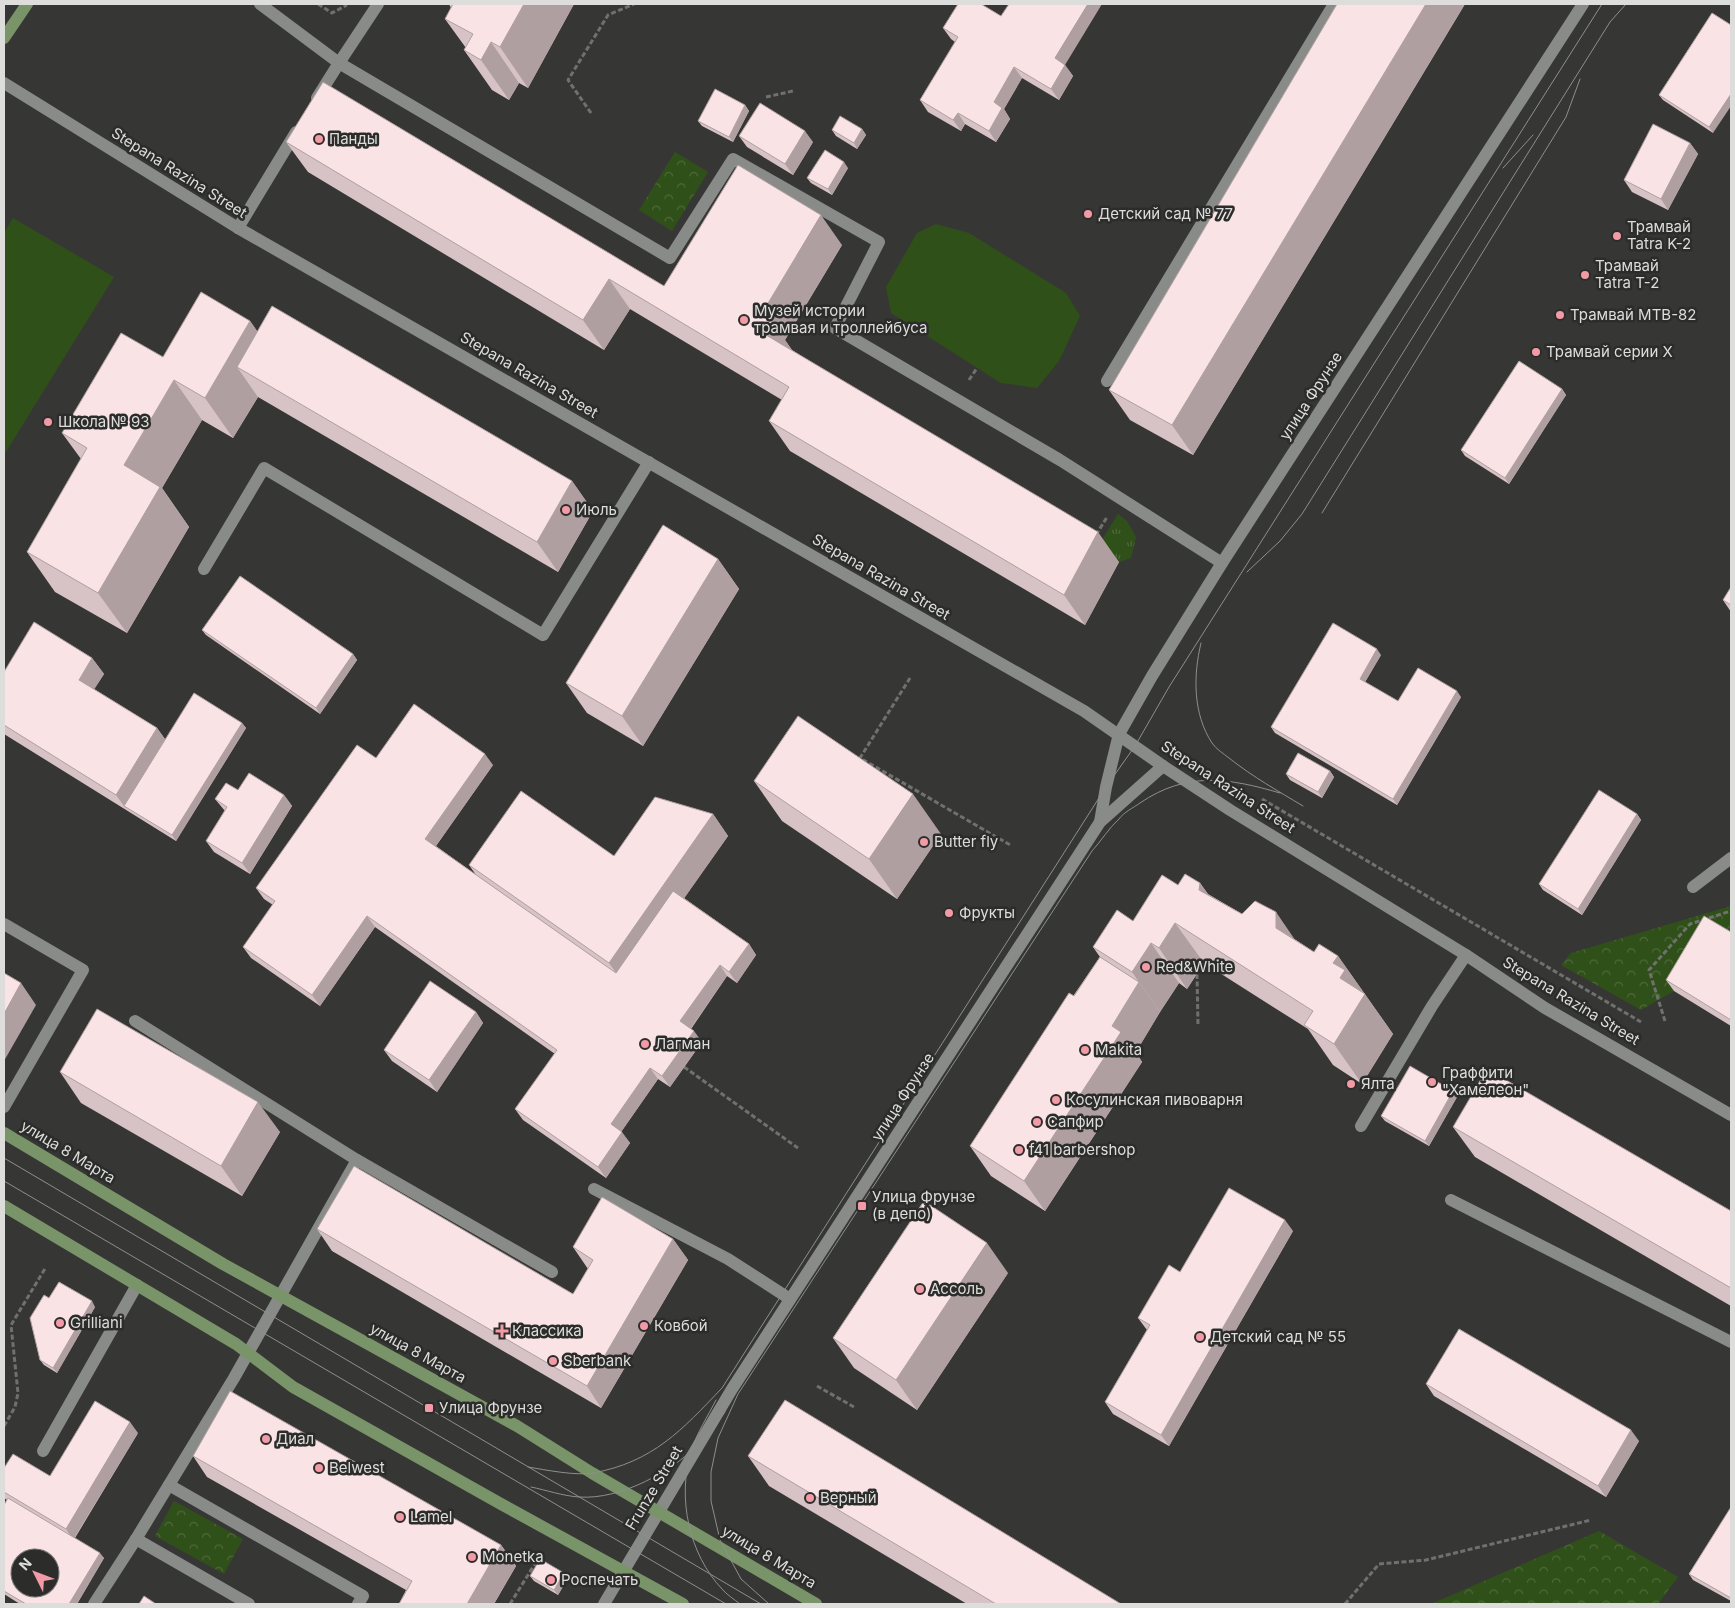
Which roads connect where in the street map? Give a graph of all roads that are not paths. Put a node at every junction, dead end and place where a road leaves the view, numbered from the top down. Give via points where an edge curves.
1 (27, 4) edge
2 (260, 4) edge
3 (378, 4) edge
4 (1334, 4) edge
5 (1583, 4) edge
6 (4, 38) edge
7 (339, 63) junction
8 (4, 83) edge
9 (238, 228) junction
10 (1107, 381) dead end
11 (649, 462) junction
12 (1222, 563) junction
13 (204, 569) dead end
14 (1119, 734) junction
15 (1163, 766) junction
16 (1100, 822) junction
17 (1731, 858) edge
18 (1693, 887) dead end
19 (4, 924) edge
20 (1466, 955) junction
21 (135, 1021) dead end
22 (4, 1107) edge
23 (1731, 1115) edge
24 (1362, 1126) dead end
25 (4, 1133) edge
26 (357, 1160) junction
27 (594, 1188) dead end
28 (1451, 1200) dead end
29 (4, 1206) edge
30 (552, 1272) dead end
31 (137, 1286) junction
32 (280, 1296) junction
33 (790, 1299) junction
34 (1731, 1342) edge
35 (248, 1353) junction
36 (43, 1451) dead end
37 (169, 1486) junction
38 (659, 1512) junction
39 (136, 1539) junction
40 (624, 1572) junction
41 (94, 1604) edge
42 (249, 1604) edge
43 (358, 1604) edge
44 (604, 1604) edge
45 (683, 1604) edge
46 (816, 1604) edge

1 - 6 main road
2 - 7 street
3 - 7 street
4 - 10 street
5 - 12 street, улица Фрунзе
7 - 9 street
7 - 12 street via 670,258 733,160 742,164 879,242 835,328 1060,460
8 - 9 street, Stepana Razina Street
9 - 11 street, Stepana Razina Street
11 - 13 street via 543,635 264,468
11 - 14 street, Stepana Razina Street via 1076,706
12 - 14 street, улица Фрунзе
14 - 15 street, Stepana Razina Street
14 - 16 street, улица Фрунзе
15 - 16 street, улица Фрунзе
15 - 20 street, Stepana Razina Street
16 - 33 street, улица Фрунзе
17 - 18 street
19 - 22 street via 83,970
20 - 23 street, Stepana Razina Street via 1545,1008
20 - 24 street via 1432,1006
21 - 26 street
25 - 32 main road, улица 8 Марта
26 - 30 street
26 - 32 street
27 - 33 street via 728,1259
28 - 34 street
29 - 31 main road
31 - 35 main road
31 - 36 street
32 - 35 street
32 - 38 main road, улица 8 Марта via 517,1426
33 - 38 street, Frunze Street
35 - 37 street
35 - 40 main road via 293,1387
37 - 39 street
37 - 43 street via 363,1596
38 - 40 street, Frunze Street
38 - 46 main road, улица 8 Марта
39 - 41 street
39 - 42 street
40 - 44 street, Frunze Street
40 - 45 main road

